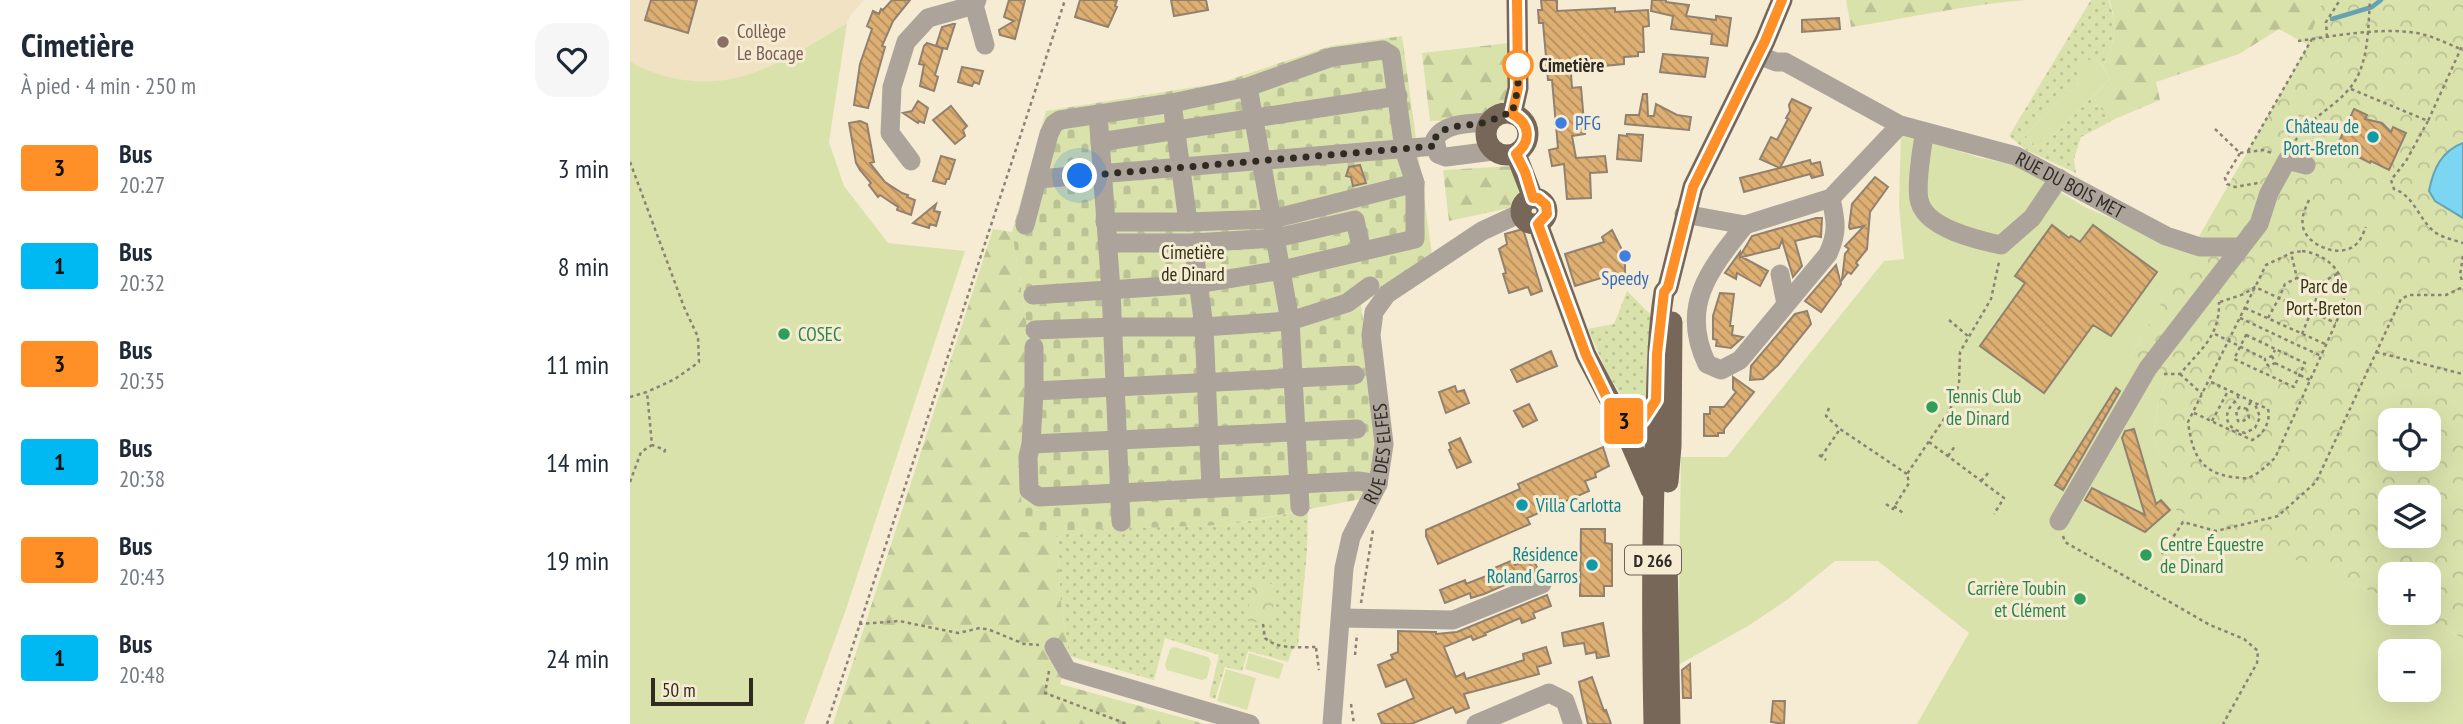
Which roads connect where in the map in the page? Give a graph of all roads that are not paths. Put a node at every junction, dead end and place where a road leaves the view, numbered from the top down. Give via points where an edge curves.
1 (1517, 0) edge
2 (1782, 0) edge
3 (975, 2) edge
4 (985, 45) dead end
5 (1761, 48) junction
6 (1248, 87) junction
7 (1398, 96) junction
8 (1172, 103) junction
9 (1098, 114) junction
10 (1512, 114) junction
11 (1255, 118) junction
12 (1489, 122) junction
13 (1900, 125) junction
14 (1176, 131) junction
15 (1925, 132) junction
16 (1100, 142) junction
17 (1435, 146) junction
18 (1404, 149) junction
19 (1493, 151) junction
20 (1516, 154) junction
21 (1263, 161) junction
22 (911, 162) dead end
23 (2296, 163) road end
24 (1182, 169) junction
25 (1102, 174) junction
26 (2059, 178) junction
27 (1038, 179) junction
28 (1415, 183) junction
29 (1830, 198) junction
30 (1531, 212) junction
31 (1684, 214) junction
32 (1105, 222) junction
33 (1188, 222) junction
34 (1025, 225) dead end
35 (1745, 225) junction
36 (1275, 228) junction
37 (1107, 243) junction
38 (1193, 243) junction
39 (2240, 247) junction
40 (1362, 251) junction
41 (1282, 270) junction
42 (1780, 274) dead end
43 (1198, 284) junction
44 (1370, 286) dead end
45 (1668, 287) junction
46 (1111, 290) junction
47 (1033, 295) dead end
48 (1786, 304) junction
49 (1290, 321) junction
50 (1112, 327) junction
51 (1204, 327) junction
52 (1355, 375) dead end
53 (1294, 378) junction
54 (1206, 384) junction
55 (1115, 387) junction
56 (1034, 391) junction
57 (1656, 400) junction
58 (1621, 421) junction
59 (1357, 429) dead end
60 (1298, 432) junction
61 (1210, 436) junction
62 (1118, 440) junction
63 (1031, 444) junction
64 (1655, 445) junction
65 (1668, 463) junction
66 (1300, 483) junction
67 (1378, 484) junction
68 (1211, 488) junction
69 (1121, 492) junction
70 (1653, 495) junction
71 (1300, 507) dead end
72 (1121, 522) dead end
73 (2059, 522) road end
74 (1542, 584) dead end
75 (1341, 618) junction
76 (1054, 648) road end
77 (1511, 716) edge
78 (1250, 724) edge
79 (1332, 724) edge
80 (1476, 724) edge
81 (1573, 724) edge
82 (1654, 724) edge
83 (1671, 724) edge

1 - 10 main road via 1518,88
2 - 5 main road, D 266
3 - 4 street
3 - 22 street via 928,18 906,42 892,86 890,133
5 - 13 street, RUE DU BOIS MET via 1776,50 1785,62
5 - 31 main road, D 266
6 - 7 street via 1332,57 1383,50 1391,55
6 - 8 street
6 - 11 street
7 - 11 street
7 - 18 street
8 - 9 street
8 - 14 street
9 - 16 street
9 - 27 street via 1054,124
10 - 12 main road via 1498,115
10 - 20 main road via 1522,120 1528,133
11 - 14 street
11 - 21 street
12 - 17 street via 1448,127 1436,135
12 - 19 main road via 1485,138
13 - 15 street, RUE DU BOIS MET
13 - 29 street
14 - 16 street
14 - 24 street
15 - 26 street, RUE DU BOIS MET via 2016,156
15 - 26 street via 1920,204 1934,222 1974,239 2001,245 2032,218
16 - 25 street
17 - 18 street
17 - 19 street via 1438,154 1446,157
18 - 21 street
18 - 28 street
19 - 20 main road
20 - 30 main road via 1525,172
21 - 24 street
21 - 36 street
23 - 39 street via 2272,187 2259,223
24 - 25 street
24 - 33 street
25 - 27 street
25 - 32 street
26 - 39 street, RUE DU BOIS MET via 2166,236 2200,247
27 - 34 street
28 - 36 street
28 - 40 street via 1415,239
29 - 35 street
29 - 48 street via 1836,220 1828,254
30 - 58 main road via 1586,355
30 - 67 street, RUE DES ELFES via 1482,231 1387,293 1374,312 1371,335 1384,444
31 - 35 street
31 - 45 main road, D 266
32 - 33 street
32 - 37 street
33 - 36 street
35 - 48 street via 1712,267 1699,299 1696,330 1707,364 1721,376
36 - 38 street
36 - 40 street via 1355,220
36 - 41 street
37 - 38 street
37 - 46 street
38 - 43 street
39 - 73 street via 2148,368
40 - 41 street
41 - 43 street
41 - 49 street
42 - 48 street
43 - 46 street
43 - 51 street
44 - 49 street via 1347,303
45 - 57 main road, D 266 via 1660,320
45 - 65 main road, D 266 via 1674,292
46 - 47 street
46 - 50 street
49 - 51 street
49 - 53 street
50 - 51 street
50 - 55 street
50 - 56 street via 1035,338
51 - 54 street
52 - 53 street
53 - 54 street
53 - 60 street
54 - 55 street
54 - 61 street
55 - 56 street
55 - 62 street
56 - 63 street
57 - 58 main road via 1643,420
57 - 64 main road, D 266
58 - 64 main road
58 - 70 main road
59 - 60 street
60 - 61 street
60 - 66 street
61 - 62 street
61 - 68 street
62 - 63 street
62 - 69 street
63 - 69 street via 1029,489 1039,497
64 - 65 main road
64 - 70 main road, D 266
65 - 83 main road, D 266
66 - 67 street
66 - 68 street
66 - 71 street
67 - 75 street, RUE DES ELFES via 1351,537
68 - 69 street
69 - 72 street
70 - 82 main road, D 266
74 - 75 street via 1453,620
75 - 79 street, RUE DES ELFES
76 - 78 street via 1067,670
77 - 80 street
77 - 81 street via 1549,693 1565,701

